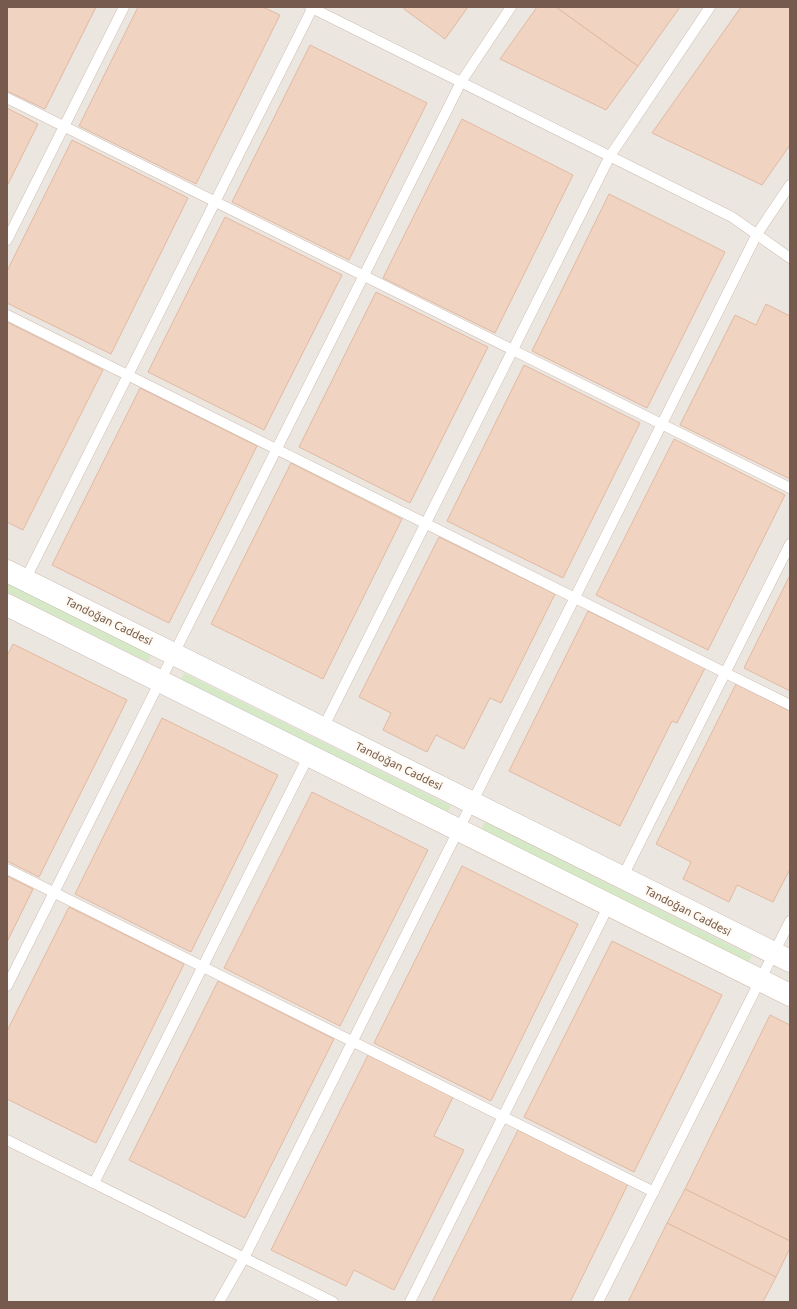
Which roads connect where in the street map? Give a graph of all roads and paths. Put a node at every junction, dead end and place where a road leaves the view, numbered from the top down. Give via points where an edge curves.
1 (124, 7) edge
2 (312, 7) edge
3 (511, 7) edge
4 (710, 7) edge
5 (460, 82) junction
6 (7, 98) edge
7 (64, 126) junction
8 (610, 156) junction
9 (790, 185) edge
10 (215, 202) junction
11 (757, 234) junction
12 (7, 240) edge
13 (790, 258) edge
14 (363, 276) junction
15 (7, 315) edge
16 (513, 350) junction
17 (128, 375) junction
18 (662, 424) junction
19 (276, 449) junction
20 (790, 488) edge
21 (426, 523) junction
22 (790, 544) edge
23 (16, 575) edge
24 (575, 598) junction
25 (9, 610) edge
26 (174, 654) junction
27 (726, 672) junction
28 (160, 681) junction
29 (790, 705) edge
30 (323, 728) junction
31 (309, 755) junction
32 (472, 803) junction
33 (458, 830) junction
34 (7, 869) edge
35 (622, 878) junction
36 (54, 892) junction
37 (609, 905) junction
38 (790, 921) edge
39 (782, 957) edge
40 (203, 967) junction
41 (760, 980) junction
42 (7, 986) edge
43 (790, 995) edge
44 (352, 1041) junction
45 (503, 1117) junction
46 (7, 1140) edge
47 (94, 1183) junction
48 (654, 1192) junction
49 (244, 1258) junction
50 (219, 1302) edge
51 (333, 1302) edge
52 (410, 1302) edge
53 (598, 1302) edge

1 - 7 lane
2 - 5 lane
2 - 10 lane
3 - 5 lane
4 - 8 lane
5 - 8 lane
5 - 14 lane
6 - 7 lane
7 - 10 lane
7 - 12 lane
8 - 11 lane via 732,217
8 - 16 lane
9 - 11 lane
10 - 14 lane
10 - 17 lane
11 - 13 lane
11 - 18 lane
14 - 16 lane
14 - 19 lane
15 - 17 lane
16 - 18 lane
16 - 21 lane
17 - 19 lane
17 - 23 lane
18 - 20 lane
18 - 24 lane
19 - 21 lane
19 - 26 lane
21 - 24 lane
21 - 30 lane
22 - 27 lane
23 - 26 street, Tandoğan Caddesi
24 - 27 lane
24 - 32 lane
25 - 28 street
26 - 28 lane
26 - 30 street, Tandoğan Caddesi
27 - 29 lane
27 - 35 lane
28 - 31 street
28 - 36 lane
30 - 32 street, Tandoğan Caddesi
31 - 33 street
31 - 40 lane
32 - 33 lane
32 - 35 street, Tandoğan Caddesi
33 - 37 street
33 - 44 lane
34 - 36 lane
35 - 39 street, Tandoğan Caddesi
36 - 40 lane
36 - 42 lane
37 - 41 street
37 - 45 lane
38 - 39 lane
39 - 41 lane
40 - 44 lane
40 - 47 lane
41 - 43 street
41 - 48 lane
44 - 45 lane
44 - 49 lane
45 - 48 lane
45 - 52 lane
46 - 47 lane
47 - 49 lane
48 - 53 lane
49 - 50 lane
49 - 51 lane

